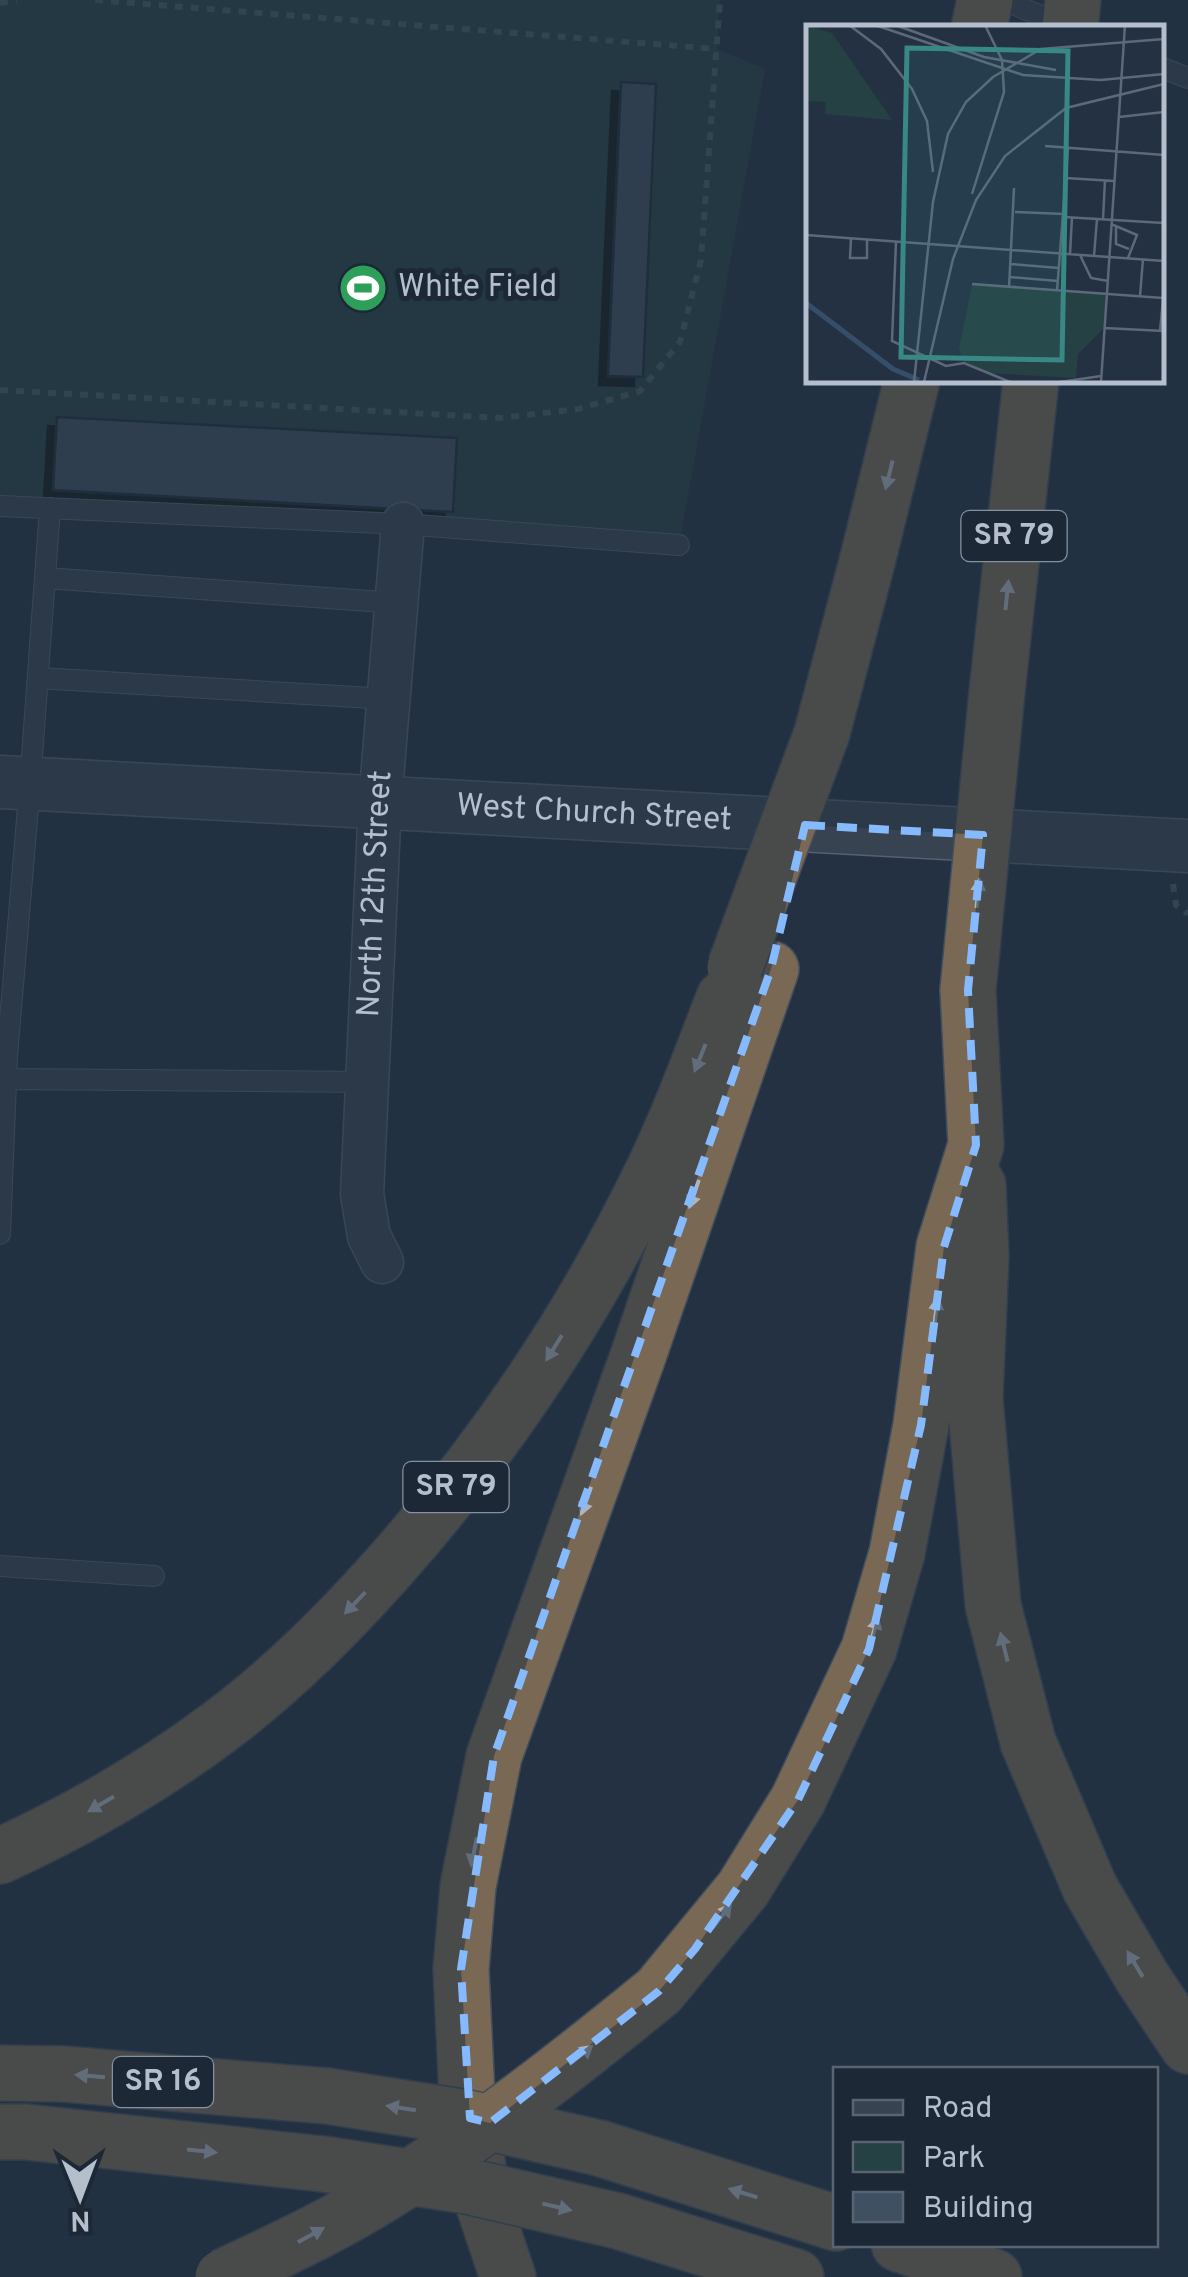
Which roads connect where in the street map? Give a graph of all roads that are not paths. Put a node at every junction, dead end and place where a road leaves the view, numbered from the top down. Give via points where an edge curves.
1 (976, 0) edge
2 (985, 0) edge
3 (1004, 0) edge
4 (1073, 0) edge
5 (978, 25) edge
6 (979, 25) edge
7 (1062, 25) edge
8 (1069, 25) edge
9 (1163, 68) edge
10 (1188, 78) edge
11 (911, 382) edge
12 (1030, 382) edge
13 (0, 506) edge
14 (50, 508) junction
15 (403, 524) junction
16 (678, 544) dead end
17 (44, 578) junction
18 (396, 603) junction
19 (38, 678) junction
20 (389, 699) junction
21 (15, 783) edge
22 (380, 802) junction
23 (1188, 846) edge
24 (753, 968) junction
25 (4, 1056) edge
26 (6, 1079) junction
27 (367, 1082) junction
28 (976, 1145) junction
29 (0, 1234) edge
30 (382, 1262) dead end
31 (0, 1566) edge
32 (154, 1576) dead end
33 (0, 1856) edge
34 (1188, 2046) edge
35 (0, 2072) edge
36 (0, 2132) edge
37 (833, 2221) edge
38 (908, 2247) edge
39 (223, 2277) edge
40 (508, 2277) edge
41 (796, 2277) edge
42 (994, 2277) edge

1 - 5 highway
2 - 6 highway
3 - 7 lane
4 - 8 highway
9 - 10 lane
11 -> 24 highway, SR 79, bridge
28 -> 12 highway, SR 79, bridge via 968,990
13 - 14 lane
14 - 15 lane
14 - 17 lane
15 - 16 lane
15 - 18 street, North 12th Street
17 - 18 lane
17 - 19 lane
18 - 20 street, North 12th Street
19 - 20 lane
19 - 21 lane
20 - 22 street, North 12th Street
21 - 22 street, West Church Street
21 - 25 lane
22 - 23 street, West Church Street
22 - 27 street, North 12th Street
24 -> 33 highway, SR 79 via 598,1274 528,1389 450,1496 320,1640 225,1722 119,1794
24 -> 40 highway via 638,1359 494,1756 468,1886 461,1969 470,2115 484,2206
25 - 26 lane
26 - 27 lane
26 - 29 lane
27 - 30 street, North 12th Street via 362,1194 369,1236
34 -> 28 highway via 1090,1888 1028,1742 993,1605 975,1399 981,1256
39 -> 28 highway, SR 79, bridge via 384,2194 550,2080 659,1991 743,1889 798,1800 869,1649 897,1553 921,1425 944,1247
31 - 32 lane
37 -> 35 highway, SR 16, bridge via 600,2148 468,2118 327,2096
36 -> 41 highway, SR 16, bridge via 324,2164 467,2186 618,2221
38 - 42 highway

